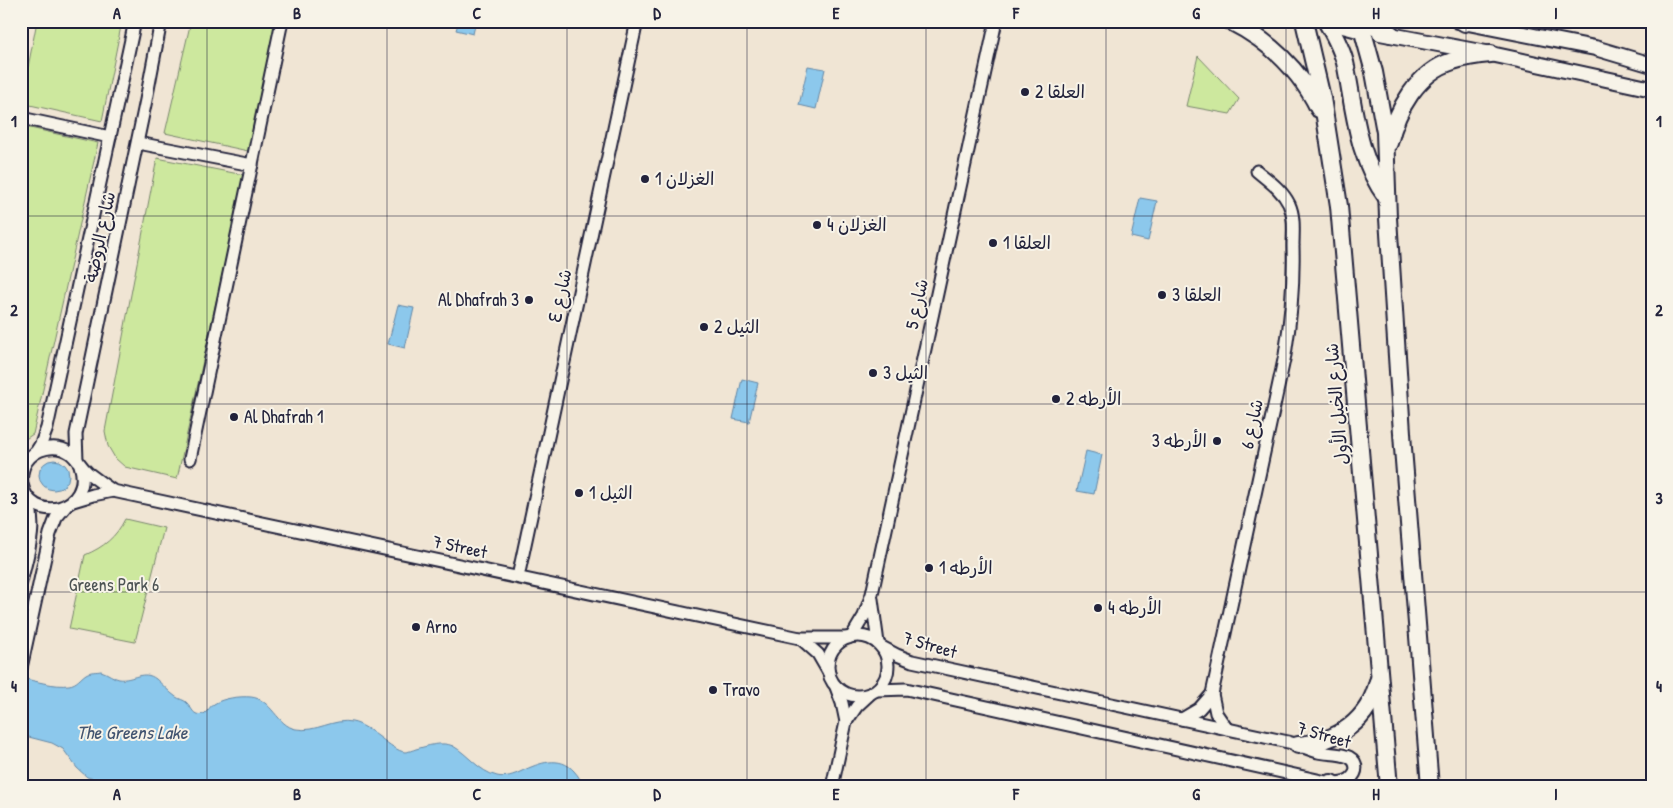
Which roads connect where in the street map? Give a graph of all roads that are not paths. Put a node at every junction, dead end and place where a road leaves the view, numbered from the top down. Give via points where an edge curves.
1 (135, 21) edge
2 (161, 21) edge
3 (282, 21) edge
4 (637, 21) edge
5 (996, 21) edge
6 (1230, 21) edge
7 (1304, 21) edge
8 (1327, 21) edge
9 (1462, 22) edge
10 (1362, 24) edge
11 (1391, 34) joint
12 (1491, 54) junction
13 (1314, 62) junction
14 (1652, 65) edge
15 (1346, 71) junction
16 (1652, 88) edge
17 (21, 118) edge
18 (1325, 121) junction
19 (110, 137) junction
20 (138, 143) junction
21 (1386, 152) junction
22 (252, 165) junction
23 (1257, 171) dead end
24 (1387, 198) junction
25 (29, 456) edge
26 (190, 459) dead end
27 (79, 463) junction
28 (24, 490) edge
29 (113, 491) junction
30 (70, 503) junction
31 (518, 578) junction
32 (21, 582) edge
33 (872, 594) junction
34 (850, 637) junction
35 (800, 638) junction
36 (880, 645) junction
37 (21, 667) edge
38 (1380, 674) junction
39 (832, 680) junction
40 (874, 691) junction
41 (1212, 694) junction
42 (1182, 719) junction
43 (846, 722) junction
44 (1227, 729) junction
45 (1298, 744) junction
46 (1335, 785) edge
47 (832, 787) edge
48 (1389, 787) edge
49 (1430, 787) edge

1 - 19 street, شارع الروضة
2 - 20 street, شارع الروضة
3 - 22 street
4 - 31 street, شارع ٤
5 - 33 street, شارع 5
6 - 18 main road via 1266,43 1284,60 1314,99
7 - 13 main road, شارع الخيل الأول
8 - 10 main road
8 - 15 main road via 1337,40
9 - 14 street via 1595,48
10 - 11 main road
10 - 21 main road via 1382,111
11 - 12 street
12 - 16 street
12 - 21 main road via 1451,61 1420,82 1398,115
13 - 15 main road via 1319,47 1330,44
13 - 18 main road, شارع الخيل الأول
15 - 24 main road via 1363,150 1372,176
17 - 19 street
18 - 38 main road, شارع الخيل الأول via 1339,206
19 - 25 street, شارع الروضة via 45,436
20 - 22 street
20 - 27 street, شارع الروضة via 76,434
21 - 24 main road
22 - 26 street
23 - 41 street, شارع 6 via 1278,188 1292,214 1292,305 1285,354
24 - 49 main road
25 - 27 street via 45,448 63,449
25 - 28 street via 22,471
27 - 29 street
27 - 30 street via 83,473 81,488
28 - 30 street via 31,501 45,508 53,509
28 - 32 street via 32,513 33,531
29 - 30 street
29 - 31 street, 7 Street
30 - 37 street via 56,518 50,534
31 - 35 street, 7 Street
33 - 34 street, شارع 5 via 864,616
33 - 36 street, شارع 5
34 - 35 street, 7 Street
34 - 36 street via 866,636
34 - 39 street via 840,642 829,658
35 - 39 street via 818,654
36 - 40 street via 889,664 884,682
36 - 42 street, 7 Street via 912,661
38 - 45 main road via 1372,699 1352,725 1324,741
38 - 48 main road, شارع الخيل الأول
39 - 40 street via 848,694 864,695
39 - 43 street
40 - 43 street via 857,706
40 - 46 street, 7 Street via 906,689
41 - 42 street via 1199,709
41 - 44 street, شارع 6 via 1216,713
42 - 44 street, 7 Street
43 - 47 street
44 - 45 street, 7 Street
45 - 46 street, 7 Street via 1352,759 1356,769 1354,774

